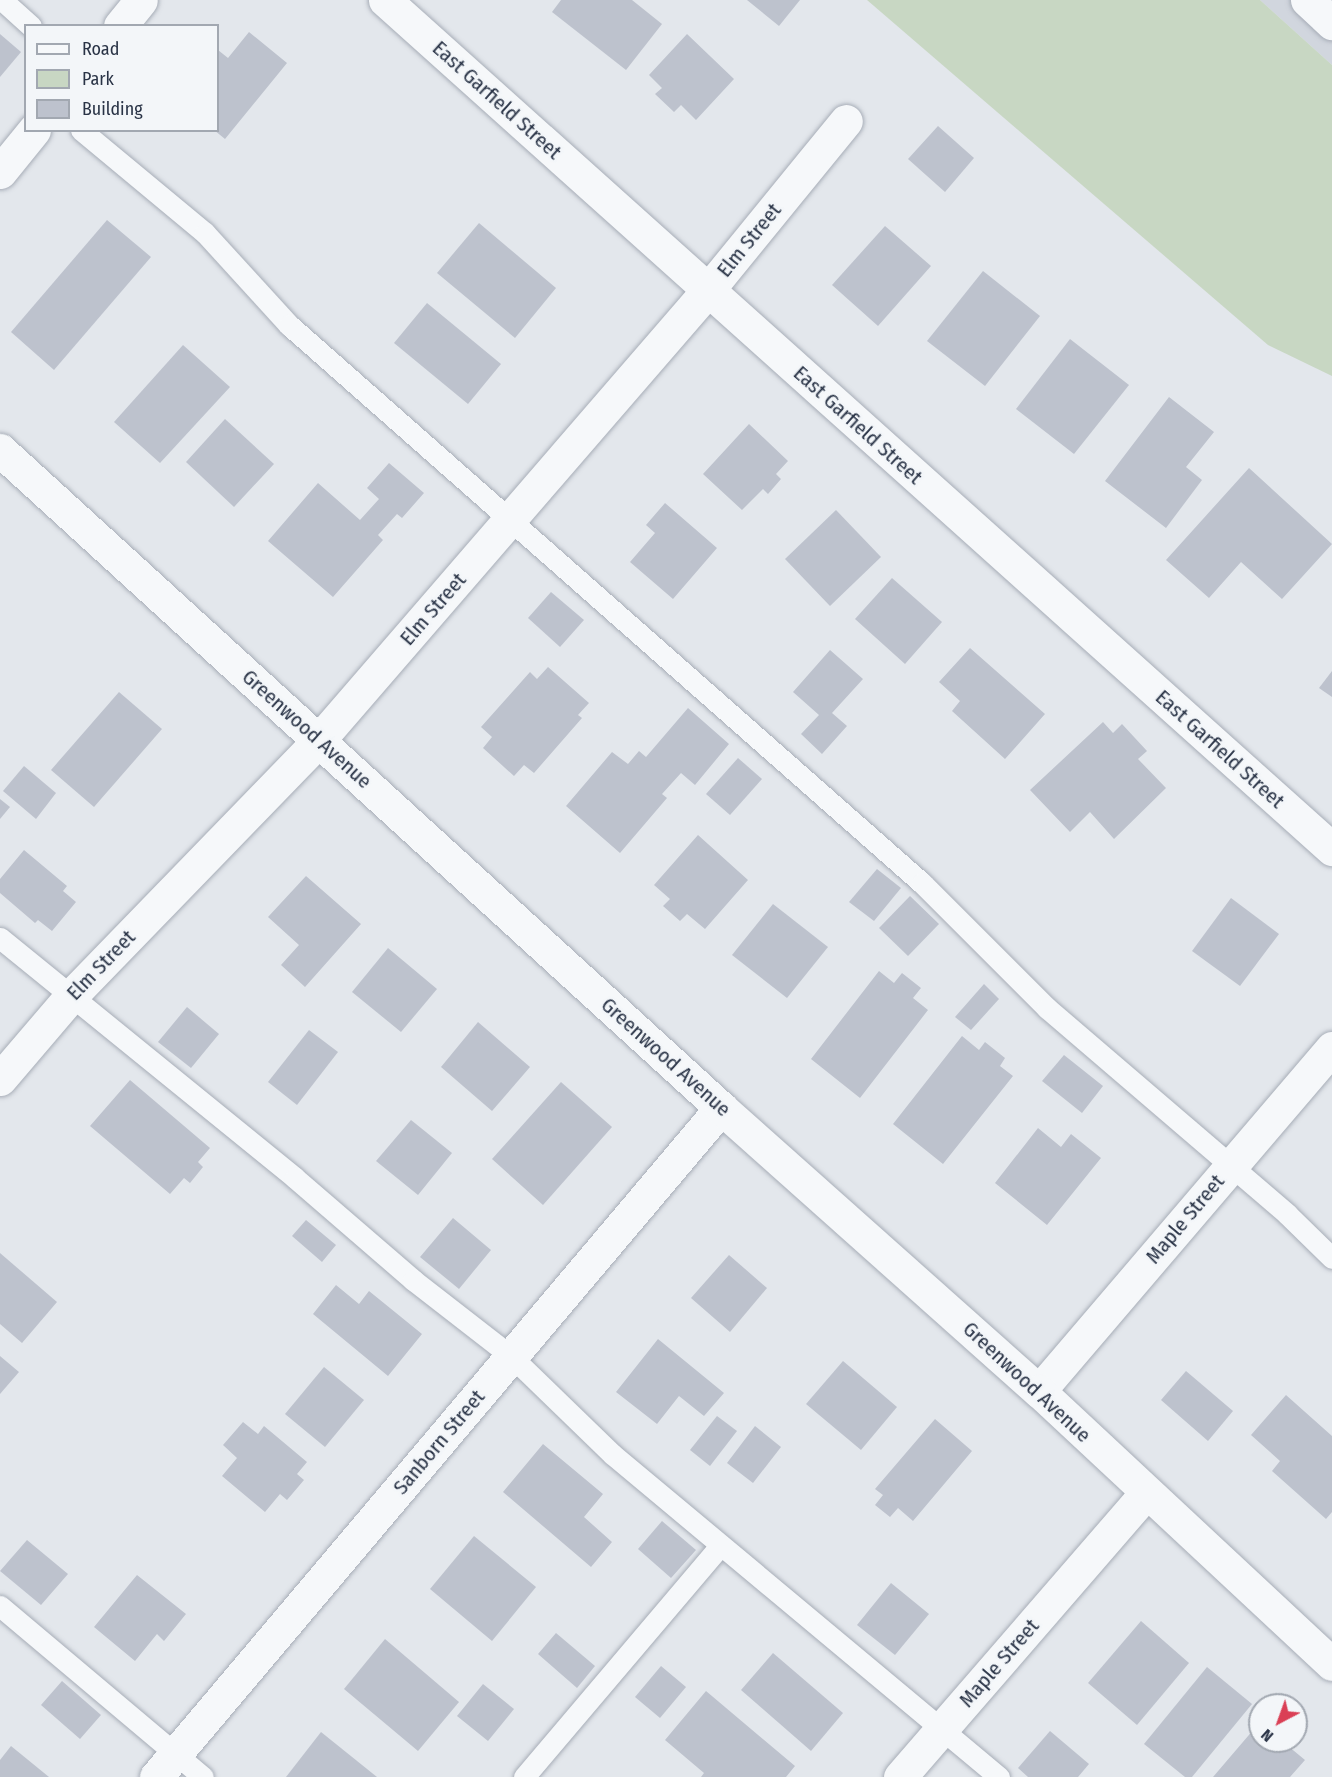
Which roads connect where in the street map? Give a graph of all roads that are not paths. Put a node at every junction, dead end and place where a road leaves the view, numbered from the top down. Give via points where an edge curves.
1 (2, 0) edge
2 (141, 0) edge
3 (385, 0) edge
4 (1307, 0) edge
5 (1332, 23) edge
6 (29, 24) edge
7 (122, 24) edge
8 (846, 121) dead end
9 (32, 132) edge
10 (83, 132) edge
11 (0, 172) edge
12 (708, 290) junction
13 (0, 450) edge
14 (510, 519) junction
15 (319, 740) junction
16 (1332, 849) edge
17 (0, 938) edge
18 (70, 997) junction
19 (1332, 1048) edge
20 (0, 1080) edge
21 (721, 1108) junction
22 (1231, 1166) junction
23 (1332, 1258) edge
24 (511, 1356) junction
25 (1039, 1391) junction
26 (1145, 1494) junction
27 (721, 1545) junction
28 (0, 1606) edge
29 (1332, 1664) edge
30 (942, 1729) junction
31 (166, 1765) edge
32 (203, 1777) edge
33 (525, 1777) edge
34 (900, 1777) edge
35 (999, 1777) edge

1 - 6 lane
2 - 7 street
3 - 12 street, East Garfield Street
4 - 5 street
8 - 12 street, Elm Street
9 - 11 street
10 - 14 lane via 206,233 290,325
12 - 14 street, Elm Street
12 - 16 street, East Garfield Street
13 - 15 street, Greenwood Avenue
14 - 15 street, Elm Street
14 - 22 lane via 922,883 1047,1008
15 - 18 street, Elm Street
15 - 21 street, Greenwood Avenue
17 - 18 lane
18 - 20 street, Elm Street
18 - 24 lane
19 - 22 street, Maple Street
21 - 24 street, Sanborn Street
21 - 25 street, Greenwood Avenue
22 - 23 lane
22 - 25 street, Maple Street
24 - 27 lane via 612,1454
24 - 31 street, Sanborn Street
25 - 26 street, Greenwood Avenue
26 - 29 street, Greenwood Avenue
26 - 30 street, Maple Street
27 - 30 lane
27 - 33 lane
28 - 31 lane
30 - 34 street, Maple Street
30 - 35 lane
31 - 32 lane

